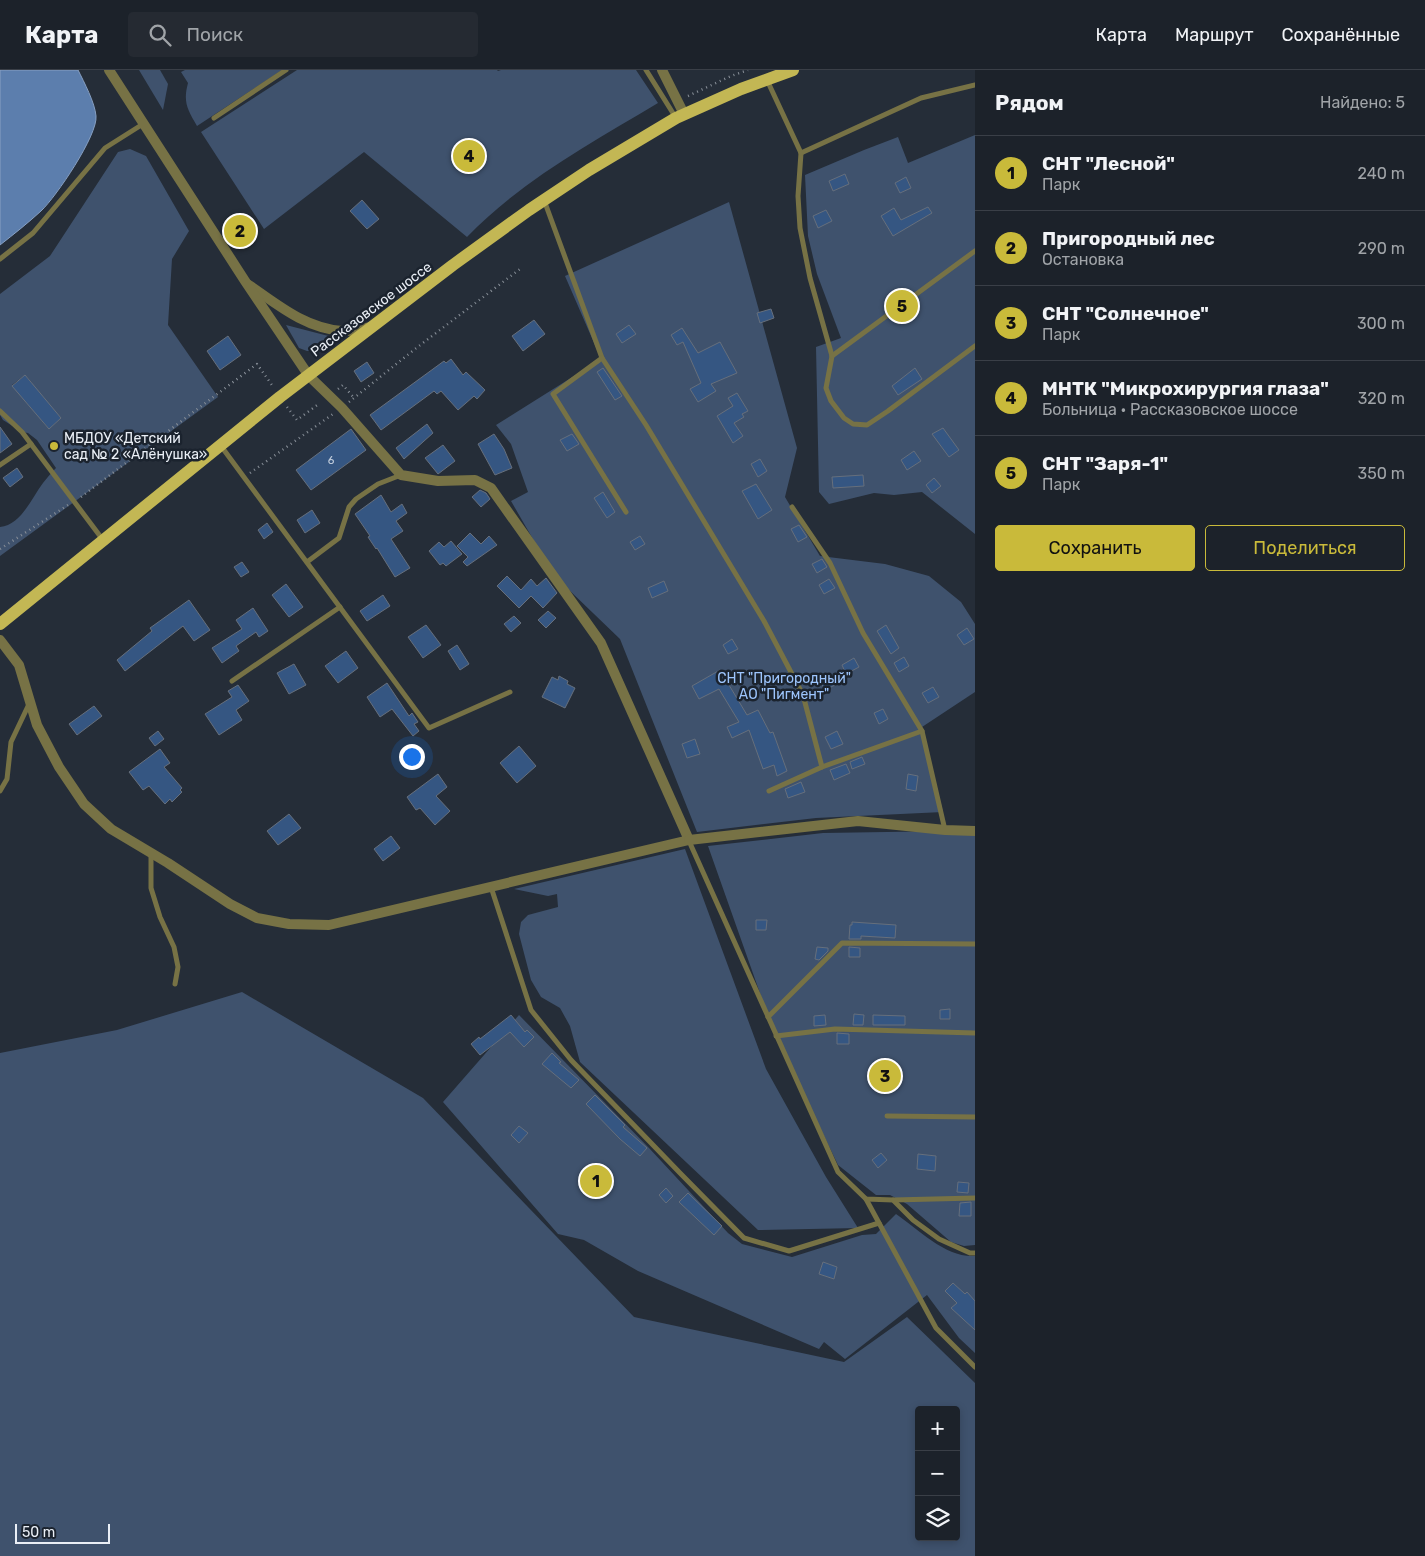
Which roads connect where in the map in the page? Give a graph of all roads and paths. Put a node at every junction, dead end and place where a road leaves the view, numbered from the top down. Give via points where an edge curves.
1 (109, 70) edge
2 (286, 70) edge
3 (646, 70) edge
4 (662, 70) edge
5 (748, 70) edge
6 (793, 70) edge
7 (767, 80) junction
8 (975, 85) edge
9 (677, 101) junction
10 (680, 116) junction
11 (214, 118) dead end
12 (144, 123) junction
13 (801, 153) junction
14 (544, 200) junction
15 (975, 252) edge
16 (0, 259) edge
17 (520, 269) dead end
18 (245, 281) junction
19 (373, 327) junction
20 (975, 346) edge
21 (832, 356) junction
22 (602, 358) junction
23 (308, 376) junction
24 (328, 396) junction
25 (280, 397) junction
26 (354, 398) junction
27 (342, 408) junction
28 (0, 411) edge
29 (30, 444) junction
30 (221, 446) junction
31 (0, 466) edge
32 (401, 475) junction
33 (244, 477) junction
34 (74, 502) junction
35 (792, 506) dead end
36 (626, 512) dead end
37 (103, 541) junction
38 (0, 549) edge
39 (307, 562) junction
40 (340, 607) junction
41 (0, 624) edge
42 (0, 640) edge
43 (232, 681) dead end
44 (510, 692) dead end
45 (30, 701) junction
46 (922, 731) junction
47 (822, 767) junction
48 (0, 791) edge
49 (769, 791) dead end
50 (945, 830) junction
51 (975, 832) edge
52 (688, 840) junction
53 (151, 853) junction
54 (492, 887) junction
55 (975, 944) edge
56 (175, 984) dead end
57 (768, 1017) junction
58 (975, 1033) edge
59 (776, 1036) junction
60 (886, 1116) dead end
61 (975, 1117) edge
62 (975, 1198) edge
63 (866, 1199) junction
64 (893, 1200) junction
65 (879, 1223) junction
66 (975, 1253) edge
67 (975, 1366) edge

1 - 12 street
2 - 11 lane
3 - 10 lane
4 - 9 street
5 - 9 path
6 - 7 main road, Рассказовское шоссе
7 - 10 main road, Рассказовское шоссе
7 - 13 lane
8 - 13 lane via 921,98
9 - 10 street
10 - 14 main road, Рассказовское шоссе
12 - 16 lane via 104,148 33,234
12 - 18 street
13 - 21 lane via 800,228
14 - 19 main road, Рассказовское шоссе
14 - 22 lane
15 - 21 lane
17 - 26 path
18 - 19 street via 302,321 343,331
18 - 23 street
19 - 23 main road, Рассказовское шоссе
20 - 21 lane via 888,412 861,426 844,418 831,401 826,388
22 - 36 lane via 553,394
22 - 47 lane via 764,621 803,695
23 - 24 street
23 - 25 main road, Рассказовское шоссе
24 - 25 path via 297,420
24 - 26 path via 343,385
24 - 27 street
25 - 30 main road, Рассказовское шоссе
25 - 34 path via 256,364
26 - 27 path
27 - 32 street
27 - 33 path
28 - 29 lane
29 - 31 lane
29 - 34 lane
30 - 33 lane
30 - 37 main road, Рассказовское шоссе
32 - 39 lane via 378,484 356,499 349,507 339,538
32 - 52 street via 438,481 475,480 491,488 601,643
33 - 39 lane
34 - 37 lane
34 - 38 path
35 - 46 lane via 830,563 863,633
37 - 41 main road, Рассказовское шоссе
39 - 40 lane
40 - 43 lane
40 - 44 lane via 430,728
42 - 45 street via 19,665
45 - 48 lane via 11,742 7,779
45 - 53 street via 37,725 58,767 84,804 110,829
46 - 47 lane
46 - 50 lane
47 - 49 lane
50 - 51 street
50 - 52 street via 858,821
52 - 54 street
52 - 57 lane
53 - 54 street via 237,908 257,918 289,924 329,925
53 - 56 lane via 151,888 174,947 178,967
54 - 65 lane via 531,1010 572,1060 744,1238 789,1251
55 - 57 lane via 842,943
57 - 59 lane
58 - 59 lane via 834,1029
59 - 63 lane via 838,1172
60 - 61 lane
62 - 64 lane
63 - 64 lane
63 - 65 lane
64 - 66 lane via 939,1240
65 - 67 lane via 936,1328

